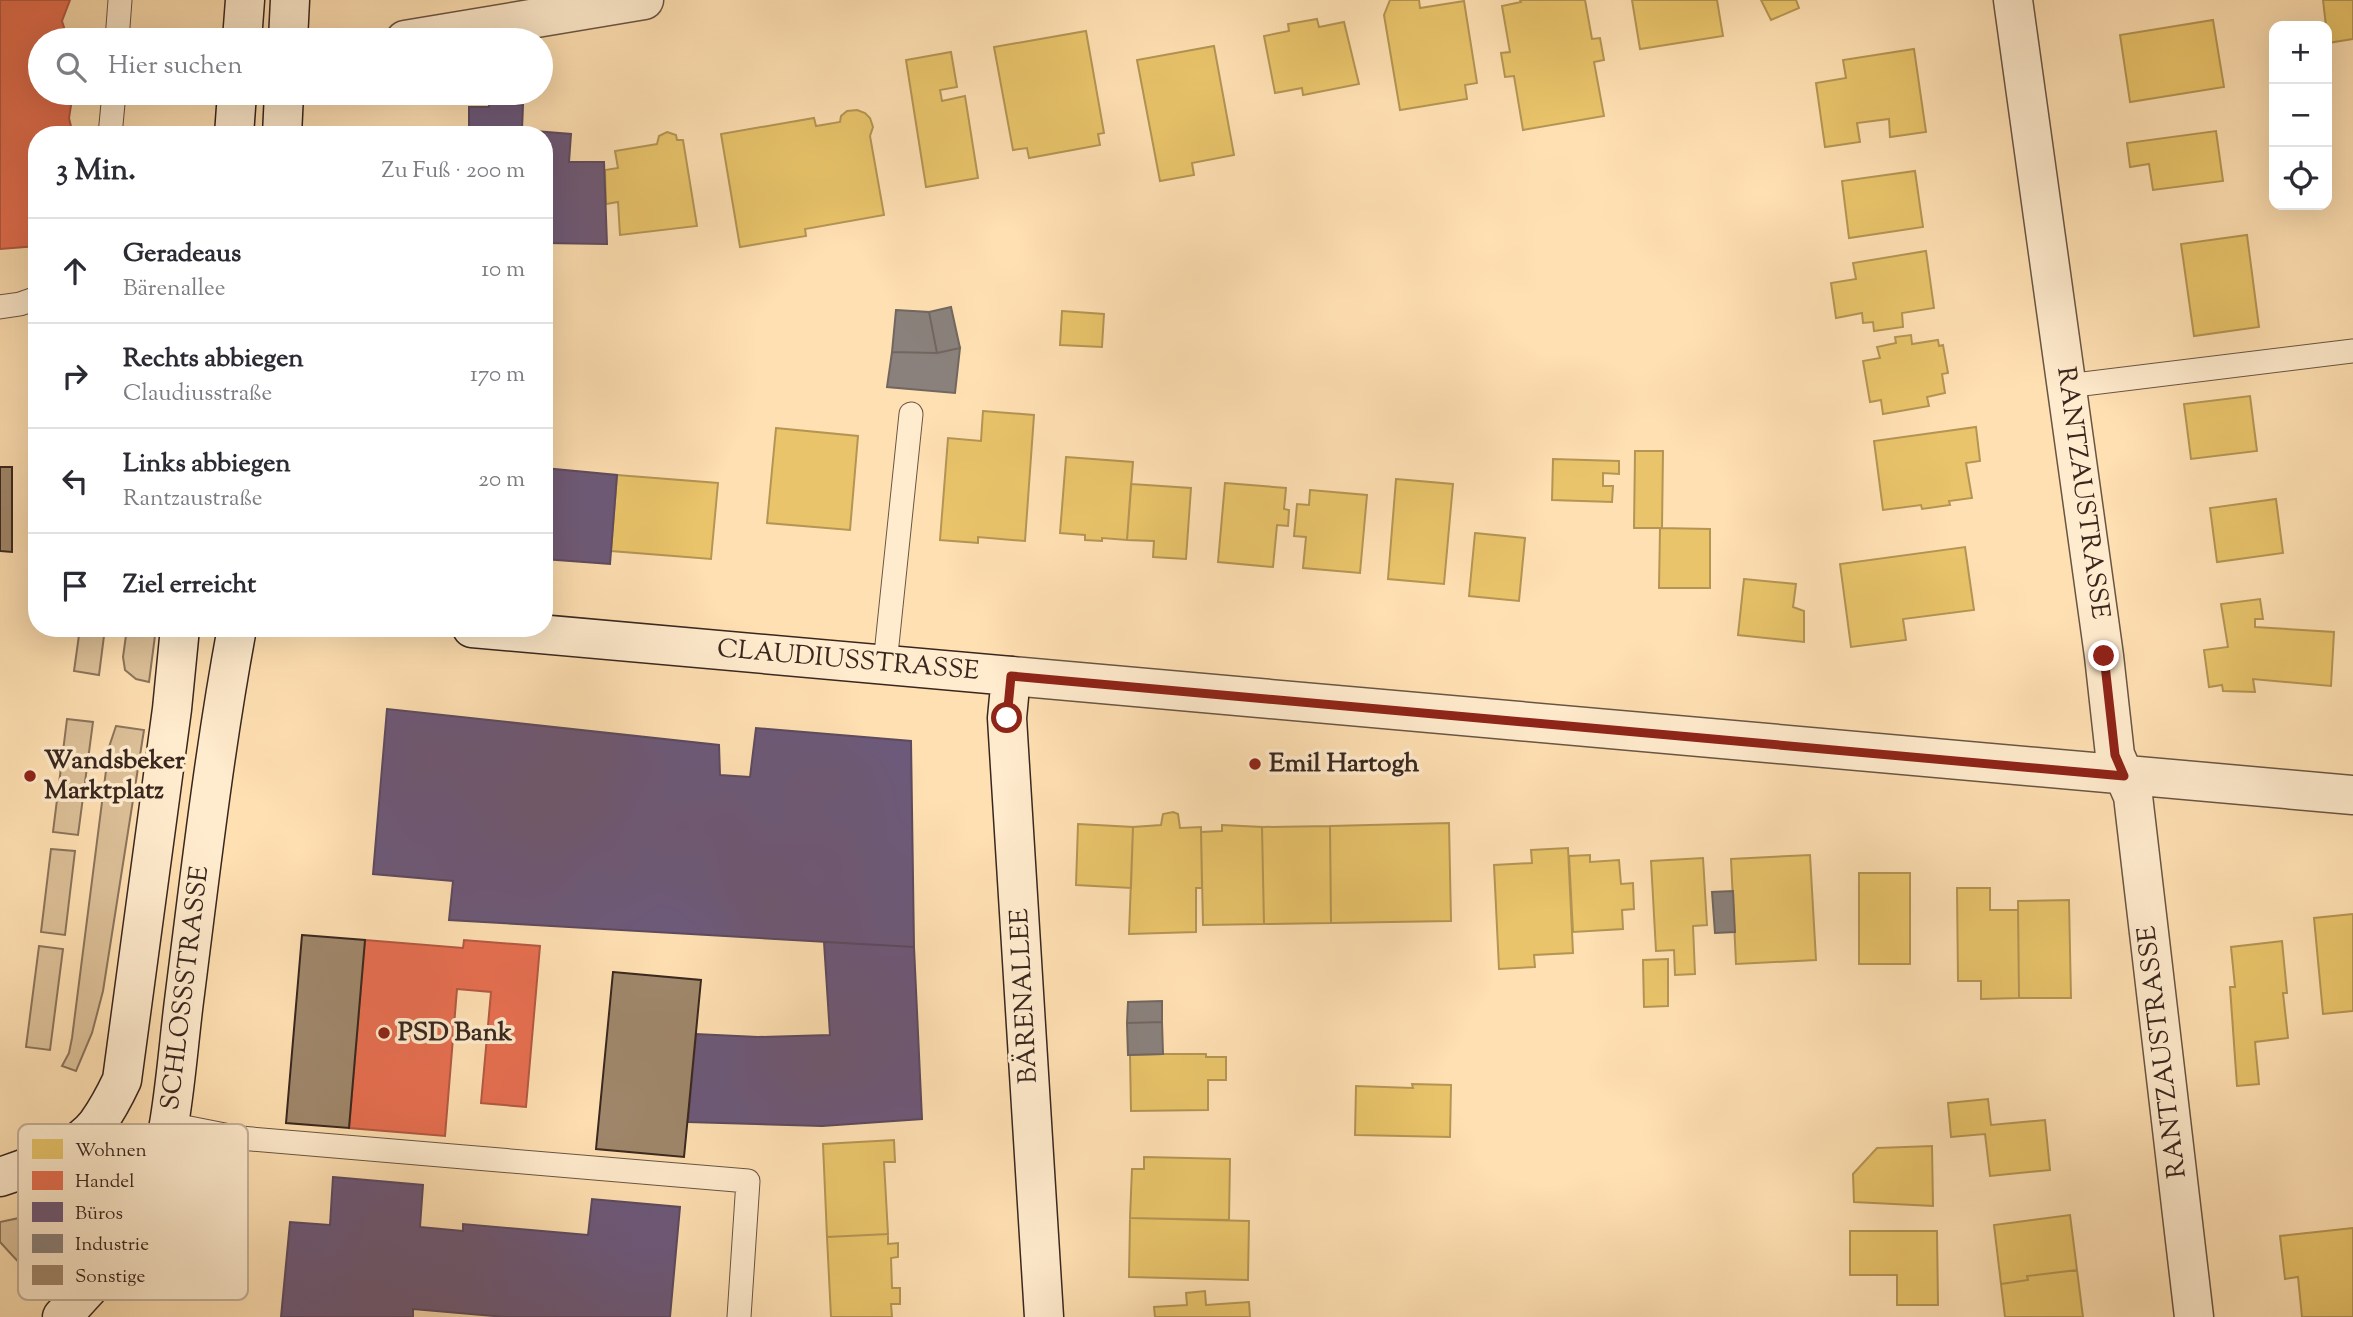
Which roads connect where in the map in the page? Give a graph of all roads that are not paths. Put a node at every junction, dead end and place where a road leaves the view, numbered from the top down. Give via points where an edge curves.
1 (120, 0) edge
2 (245, 0) edge
3 (290, 0) edge
4 (643, 0) edge
5 (2013, 0) edge
6 (118, 28) edge
7 (243, 28) edge
8 (289, 28) edge
9 (476, 28) edge
10 (113, 105) edge
11 (236, 105) edge
12 (283, 105) edge
13 (111, 126) edge
14 (235, 126) edge
15 (282, 126) edge
16 (28, 301) edge
17 (0, 307) edge
18 (2353, 351) edge
19 (2067, 386) junction
20 (911, 414) dead end
21 (553, 635) edge
22 (235, 637) edge
23 (178, 643) edge
24 (885, 664) junction
25 (1011, 676) junction
26 (2124, 776) junction
27 (2353, 795) edge
28 (97, 1124) edge
29 (169, 1124) edge
30 (248, 1139) edge
31 (18, 1170) edge
32 (0, 1177) edge
33 (77, 1300) edge
34 (62, 1317) edge
35 (739, 1317) edge
36 (1044, 1317) edge
37 (2194, 1317) edge

1 - 6 lane
2 - 7 street
3 - 8 street
4 - 9 street
5 - 19 street, RANTZAUSTRASSE
10 - 13 lane
11 - 14 street
12 - 15 street
16 - 17 lane
18 - 19 lane
19 - 26 street, RANTZAUSTRASSE via 2115,755
20 - 24 lane
21 - 24 street, CLAUDIUSSTRASSE
22 - 29 street, SCHLOSSSTRASSE via 220,716
23 - 28 street, SCHLOSSSTRASSE via 122,1080
24 - 25 street, CLAUDIUSSTRASSE
25 - 26 street, CLAUDIUSSTRASSE
25 - 36 street, BÄRENALLEE via 1007,718
26 - 27 street, CLAUDIUSSTRASSE
26 - 37 street, RANTZAUSTRASSE via 2133,796
30 - 35 lane via 748,1181
31 - 32 street, SCHLOSSSTRASSE
33 - 34 street, SCHLOSSSTRASSE

